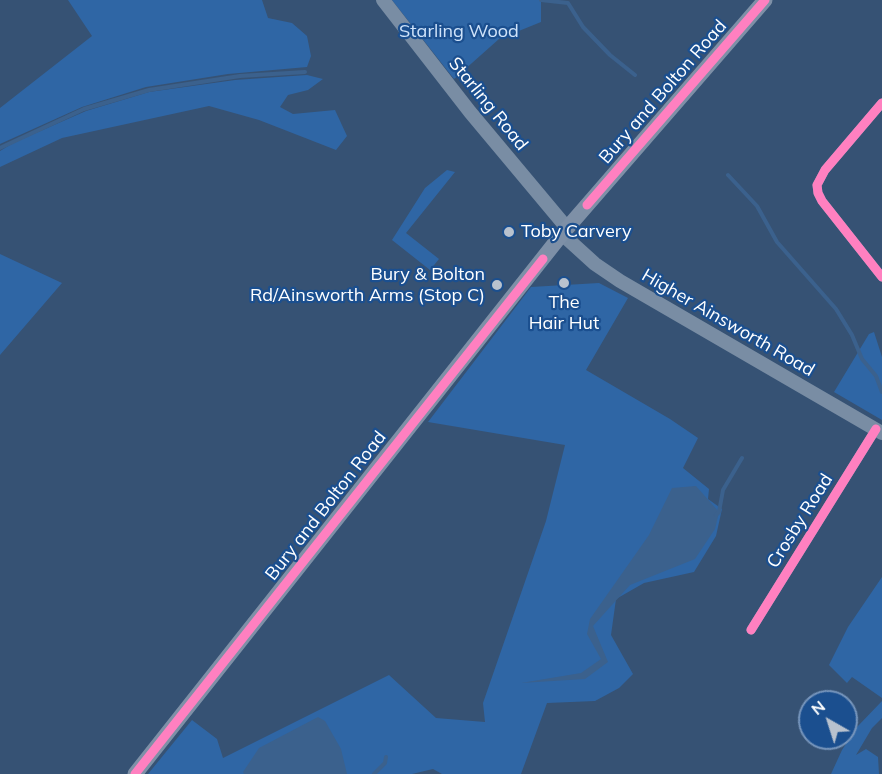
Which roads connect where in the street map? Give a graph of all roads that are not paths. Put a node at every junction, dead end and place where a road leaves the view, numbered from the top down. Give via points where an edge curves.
1 (383, 0) edge
2 (765, 0) edge
3 (882, 103) edge
4 (565, 231) junction
5 (882, 277) edge
6 (879, 431) edge
7 (752, 630) dead end
8 (135, 774) edge

1 - 4 main road, Starling Road
2 - 4 highway, Bury and Bolton Road
3 - 5 street via 825,170 817,185 822,201
4 - 6 main road, Higher Ainsworth Road via 595,264 620,281
4 - 8 highway, Bury and Bolton Road
6 - 7 street, Crosby Road

